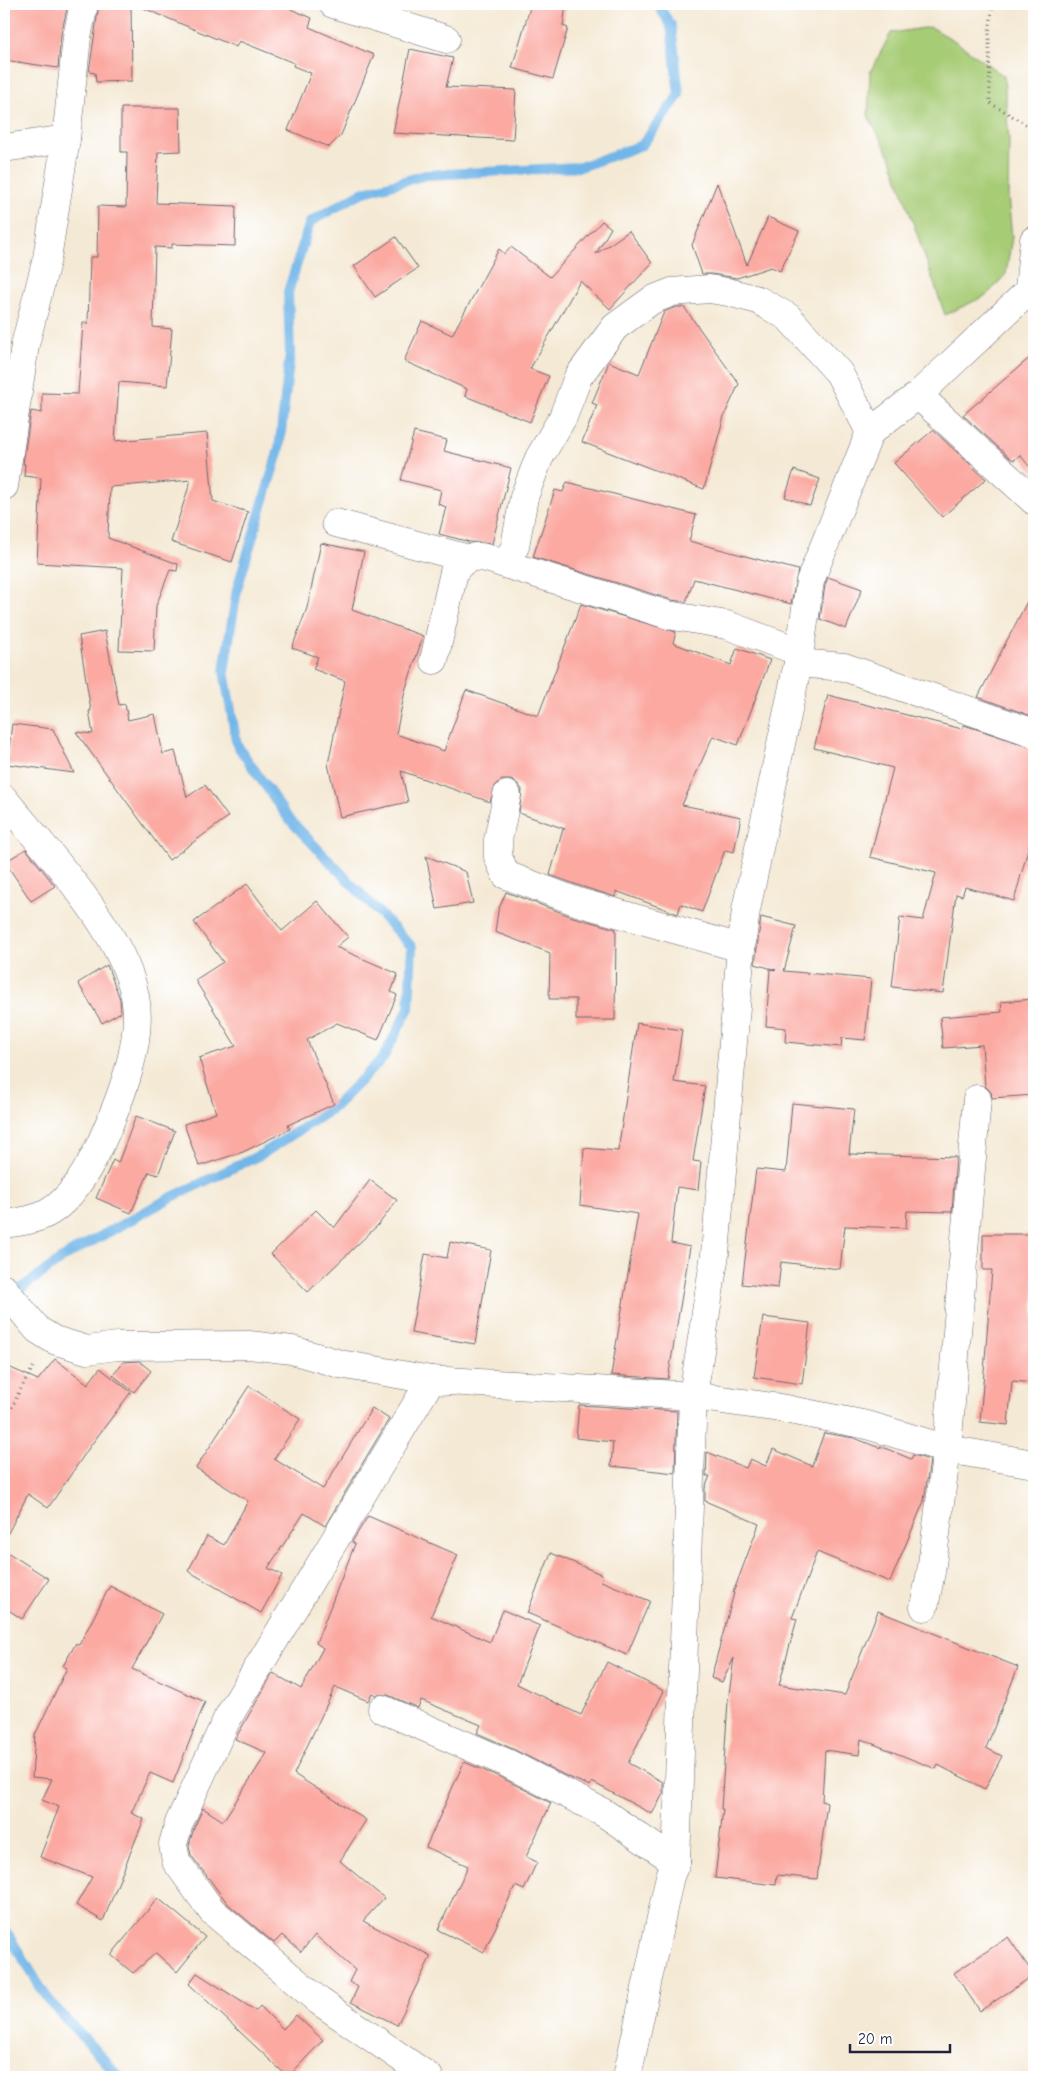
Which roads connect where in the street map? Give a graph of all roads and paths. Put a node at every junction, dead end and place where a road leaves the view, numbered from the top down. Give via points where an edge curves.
1 (84, 4) edge
2 (333, 4) edge
3 (993, 4) edge
4 (446, 39) dead end
5 (1034, 129) edge
6 (66, 140) junction
7 (4, 148) edge
8 (1034, 240) edge
9 (1032, 287) edge
10 (918, 395) junction
11 (870, 432) junction
12 (4, 486) edge
13 (1034, 501) edge
14 (336, 523) dead end
15 (465, 558) junction
16 (508, 565) junction
17 (799, 657) junction
18 (434, 660) dead end
19 (1034, 733) edge
20 (506, 795) dead end
21 (4, 799) edge
22 (741, 948) junction
23 (977, 1099) dead end
24 (4, 1224) edge
25 (4, 1289) edge
26 (39, 1361) dead end
27 (431, 1380) junction
28 (693, 1396) junction
29 (4, 1426) edge
30 (947, 1449) junction
31 (1034, 1464) edge
32 (924, 1607) dead end
33 (382, 1709) dead end
34 (676, 1862) junction
35 (429, 2077) edge
36 (627, 2077) edge

1 - 6 street via 77,36
2 - 4 street
3 - 5 path via 989,32 990,103
6 - 7 street
6 - 12 street via 47,258 25,345
8 - 9 street
9 - 10 street
10 - 11 street
10 - 13 street
11 - 16 street via 838,373 788,317 758,300 728,292 709,289 672,292 652,300 615,327 578,377 563,418 539,458 524,497
11 - 17 street via 810,581
14 - 15 street
15 - 16 street via 483,557
15 - 18 street via 454,572
16 - 17 street via 668,615 727,625
17 - 19 street via 844,667
17 - 22 street via 746,910
20 - 22 street via 498,840 498,857 506,875 578,902
21 - 24 street via 112,936 135,996 136,1027 132,1062 112,1118 79,1182 50,1212 24,1222
22 - 28 street via 715,1254
23 - 30 street
25 - 27 street via 38,1330 54,1340 87,1350 117,1346 249,1345 292,1350 340,1364
26 - 29 path via 33,1366
27 - 28 street
27 - 35 street via 227,1719 172,1844 176,1861 212,1911 319,2001
28 - 30 street via 857,1423
28 - 34 street
30 - 31 street
30 - 32 street
33 - 34 street via 507,1763 604,1813
34 - 36 street via 670,1876

